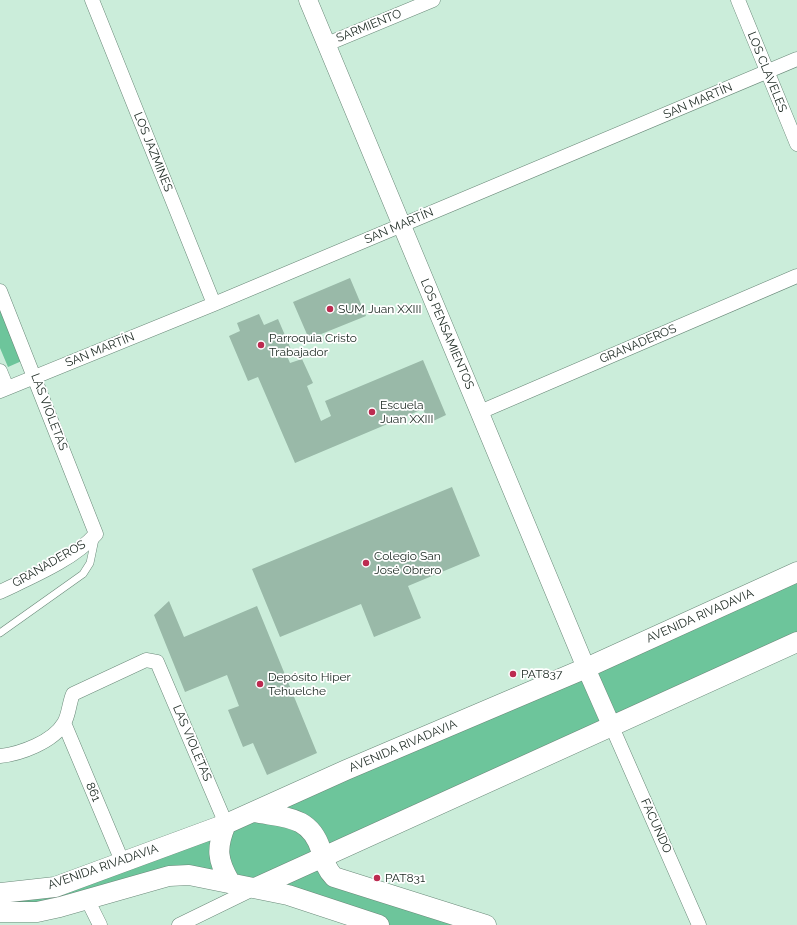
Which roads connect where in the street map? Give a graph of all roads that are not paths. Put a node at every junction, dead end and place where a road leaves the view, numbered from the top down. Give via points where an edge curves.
1 (92, 0) edge
2 (308, 0) edge
3 (433, 0) edge
4 (738, 0) edge
5 (327, 44) junction
6 (797, 59) edge
7 (767, 71) junction
8 (797, 144) edge
9 (402, 225) junction
10 (797, 276) edge
11 (0, 291) edge
12 (214, 304) junction
13 (0, 371) edge
14 (35, 376) junction
15 (3, 389) edge
16 (480, 412) junction
17 (96, 534) junction
18 (797, 572) edge
19 (0, 592) edge
20 (0, 633) edge
21 (796, 644) edge
22 (586, 668) junction
23 (64, 723) junction
24 (612, 727) junction
25 (0, 756) edge
26 (254, 812) junction
27 (226, 824) junction
28 (323, 856) junction
29 (122, 862) junction
30 (230, 882) junction
31 (255, 888) junction
32 (0, 893) edge
33 (87, 899) junction
34 (0, 912) edge
35 (100, 925) edge
36 (179, 925) edge
37 (379, 925) edge
38 (486, 925) edge
39 (699, 925) edge

1 - 12 street, LOS JAZMINES
2 - 5 street, LOS PENSAMIENTOS
3 - 5 street, SARMIENTO
4 - 7 street, LOS CLAVELES
5 - 9 street, LOS PENSAMIENTOS
6 - 7 street, SAN MARTÍN
7 - 8 street, LOS CLAVELES
7 - 9 street, SAN MARTÍN
9 - 12 street, SAN MARTÍN
9 - 16 street, LOS PENSAMIENTOS
10 - 16 street, GRANADEROS
11 - 14 street, LAS VIOLETAS
12 - 14 street, SAN MARTÍN
13 - 15 street
14 - 15 street, SAN MARTÍN
14 - 17 street, LAS VIOLETAS
16 - 22 street, LOS PENSAMIENTOS
17 - 19 street, GRANADEROS via 86,546
17 - 20 lane via 90,563 83,574
18 - 22 main road, AVENIDA RIVADAVIA
21 - 24 main road
22 - 24 street, LOS PENSAMIENTOS
22 - 26 main road, AVENIDA RIVADAVIA
23 - 25 street via 46,741 17,754
23 - 27 street, LAS VIOLETAS via 73,694 146,660 157,662
23 - 29 street, 861
24 - 28 main road
24 - 39 street, FACUNDO
26 - 27 main road, AVENIDA RIVADAVIA
26 - 28 main road via 296,819 309,828 317,839
27 - 29 main road, AVENIDA RIVADAVIA
27 - 30 main road via 220,838 218,854 222,869
28 - 31 main road
28 - 38 main road via 328,871 334,876
29 - 32 main road, AVENIDA RIVADAVIA via 54,886
30 - 31 main road, AVENIDA RIVADAVIA
30 - 33 main road, AVENIDA RIVADAVIA via 189,875 169,876
31 - 36 street
31 - 37 main road, AVENIDA RIVADAVIA via 288,895
33 - 34 main road, AVENIDA RIVADAVIA via 37,912
33 - 35 street

